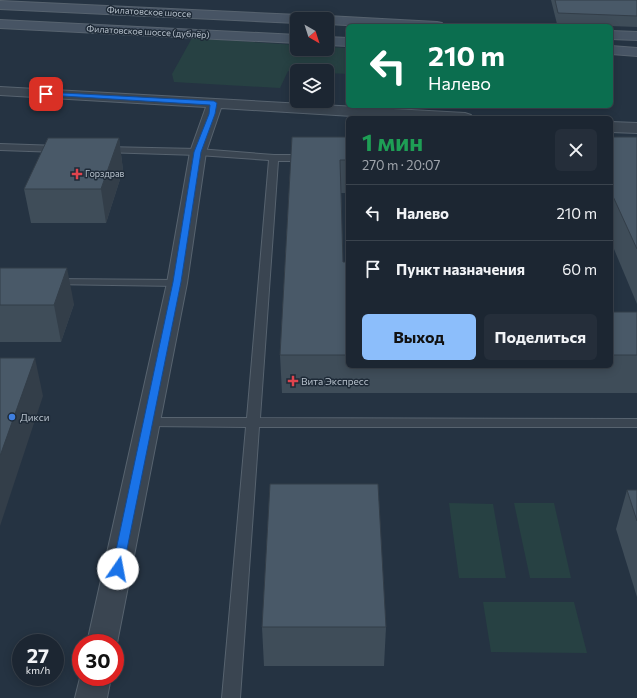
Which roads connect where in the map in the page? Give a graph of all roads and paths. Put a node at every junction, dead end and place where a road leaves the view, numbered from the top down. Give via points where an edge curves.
1 (0, 5) edge
2 (290, 19) edge
3 (334, 20) edge
4 (0, 24) edge
5 (400, 24) edge
6 (334, 25) edge
7 (346, 26) edge
8 (613, 35) edge
9 (637, 36) edge
10 (290, 40) edge
11 (334, 41) edge
12 (346, 42) edge
13 (613, 50) edge
14 (637, 52) edge
15 (613, 55) edge
16 (637, 56) edge
17 (0, 91) edge
18 (214, 103) junction
19 (432, 116) edge
20 (613, 126) edge
21 (637, 128) edge
22 (0, 148) edge
23 (65, 149) edge
24 (96, 150) edge
25 (198, 152) junction
26 (274, 158) junction
27 (319, 158) edge
28 (39, 282) edge
29 (177, 282) junction
30 (148, 422) junction
31 (253, 422) junction
32 (637, 423) edge
33 (104, 634) edge
34 (93, 686) edge
35 (91, 698) edge
36 (231, 698) edge

1 - 2 street, Филатовское шоссе
3 - 5 street
4 - 10 street, Филатовское шоссе (дублёр)
6 - 7 street
8 - 9 street
11 - 12 street
13 - 14 street
15 - 16 street
17 - 18 street
18 - 19 street
18 - 25 street
20 - 21 street
22 - 23 lane
24 - 25 lane
25 - 26 lane
25 - 29 street
26 - 27 lane
26 - 31 lane
28 - 29 lane
29 - 30 street
30 - 31 lane
30 - 33 street
31 - 32 lane
31 - 36 lane
34 - 35 street

